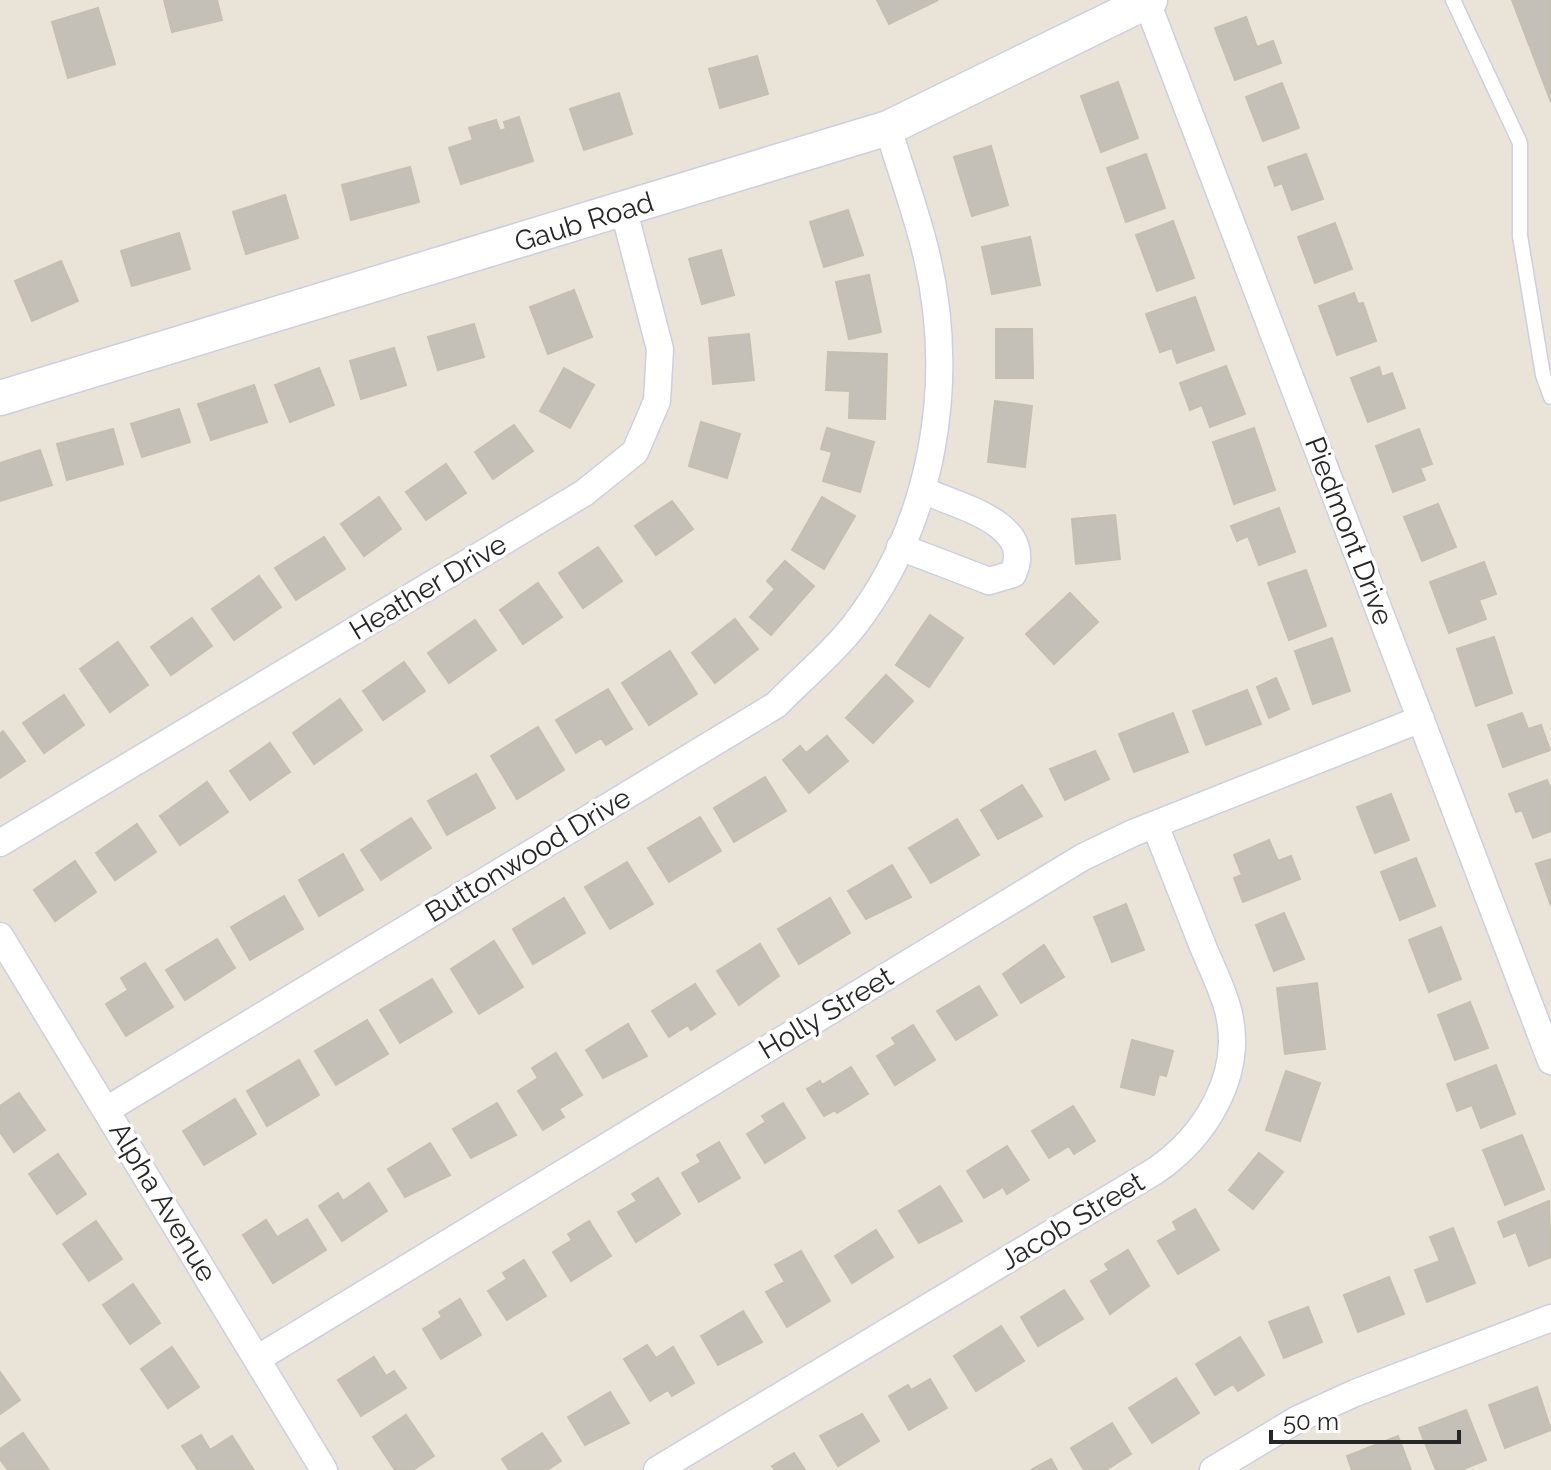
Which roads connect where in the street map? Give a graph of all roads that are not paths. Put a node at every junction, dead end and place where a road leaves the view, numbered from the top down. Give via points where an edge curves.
1 (1453, 0) edge
2 (1148, 1) edge
3 (888, 128) junction
4 (624, 211) junction
5 (1551, 397) edge
6 (0, 398) edge
7 (922, 490) junction
8 (900, 547) junction
9 (1421, 719) junction
10 (1155, 825) junction
11 (0, 843) edge
12 (0, 936) edge
13 (1551, 1061) edge
14 (108, 1109) junction
15 (1551, 1318) edge
16 (257, 1359) junction
17 (324, 1470) edge
18 (657, 1470) edge
19 (1213, 1470) edge

1 - 5 lane via 1520,143 1520,236
2 - 3 street, Gaub Road
2 - 9 street, Piedmont Drive
3 - 4 street, Gaub Road
3 - 7 street, Buttonwood Drive via 927,256 936,311 937,422
4 - 6 street, Gaub Road
4 - 11 street, Heather Drive via 660,349 657,401 635,452 584,493
7 - 8 street, Buttonwood Drive
7 - 8 street via 996,522 1018,544 1020,560 1013,574 989,581
8 - 14 street, Buttonwood Drive via 852,628 776,705
9 - 10 street, Holly Street
9 - 13 street, Piedmont Drive
10 - 16 street, Holly Street via 1058,872
10 - 18 street, Jacob Street via 1229,1013 1225,1082 1200,1131 1155,1171
12 - 14 street, Alpha Avenue
14 - 16 street, Alpha Avenue
15 - 19 street via 1355,1393 1298,1419
16 - 17 street, Alpha Avenue

